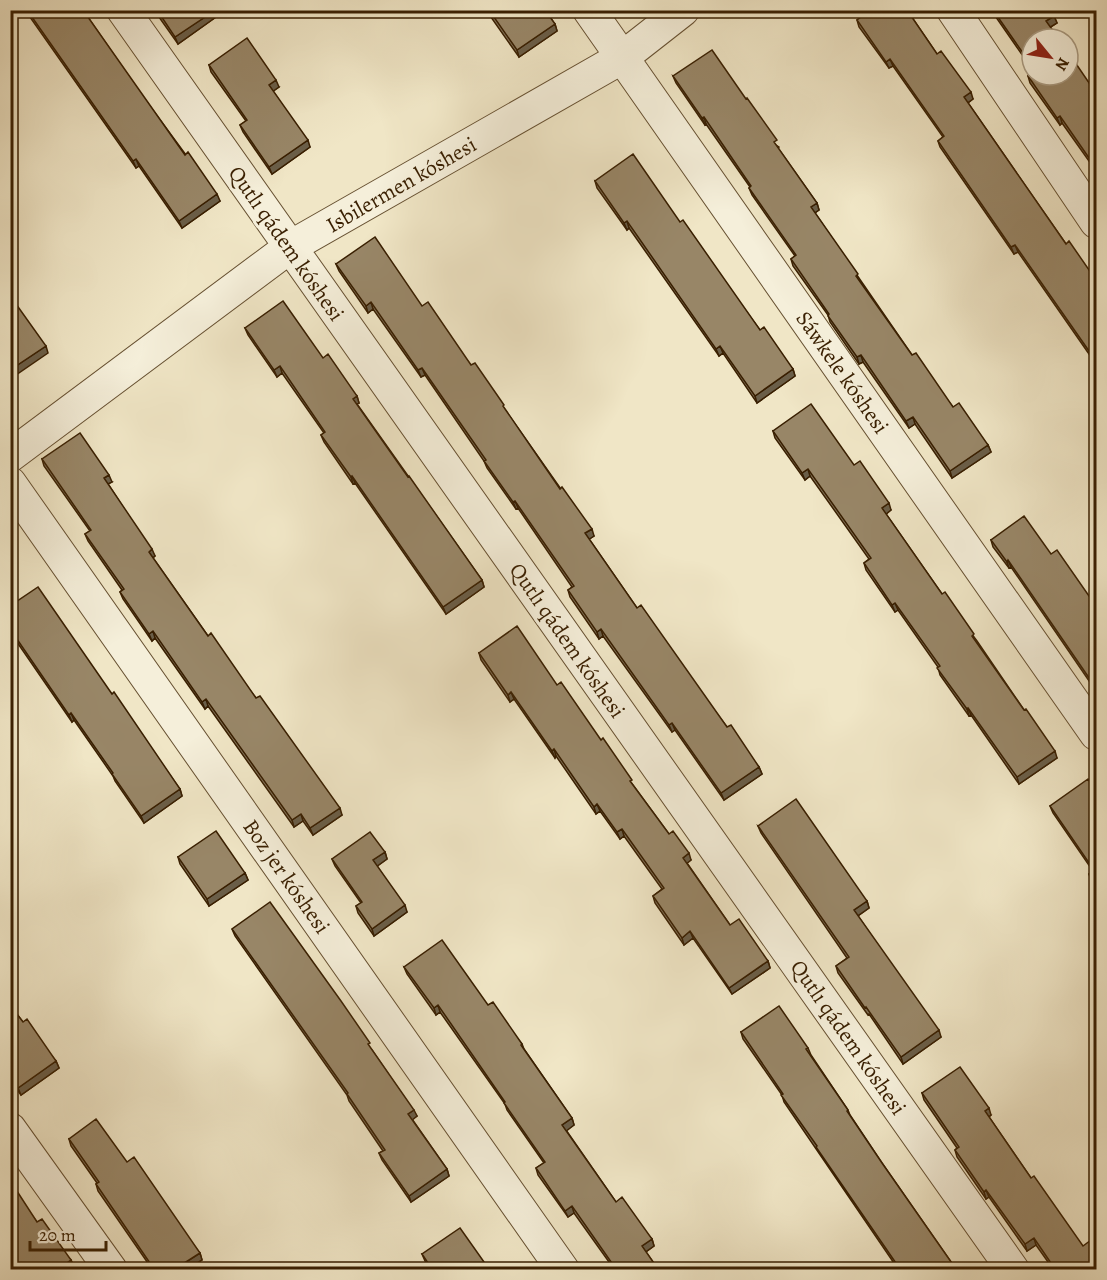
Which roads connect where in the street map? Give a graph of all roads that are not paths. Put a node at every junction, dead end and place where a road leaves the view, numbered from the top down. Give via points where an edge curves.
1 (123, 10) edge
2 (589, 10) edge
3 (683, 10) edge
4 (952, 10) edge
5 (623, 57) junction
6 (1096, 222) edge
7 (290, 247) junction
8 (10, 456) edge
9 (10, 483) edge
10 (1096, 734) edge
11 (10, 1129) edge
12 (111, 1269) edge
13 (563, 1269) edge
14 (1013, 1269) edge

1 - 7 street, Qutlı qádem kóshesi
2 - 5 street, Sáwkele kóshesi
3 - 5 street, Isbilermen kóshesi
4 - 6 street
5 - 7 street, Isbilermen kóshesi
5 - 10 street, Sáwkele kóshesi
7 - 8 street, Isbilermen kóshesi
7 - 14 street, Qutlı qádem kóshesi
9 - 13 street, Boz jer kóshesi
11 - 12 street

